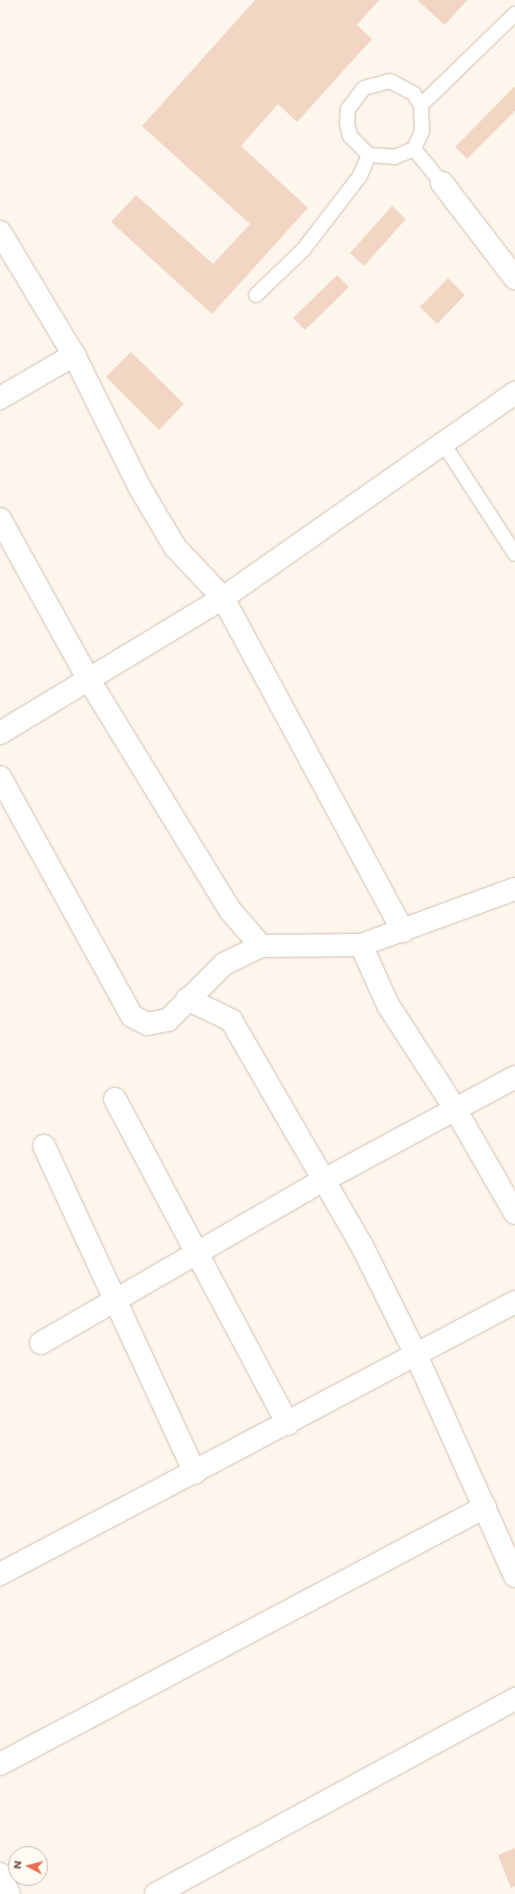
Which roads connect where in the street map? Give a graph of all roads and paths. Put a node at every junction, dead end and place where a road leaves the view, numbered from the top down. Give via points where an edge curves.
1 (515, 14) edge
2 (421, 105) junction
3 (414, 149) junction
4 (369, 155) junction
5 (442, 183) joint
6 (0, 232) edge
7 (515, 278) edge
8 (256, 295) dead end
9 (74, 355) junction
10 (515, 393) edge
11 (0, 398) edge
12 (443, 443) junction
13 (0, 519) edge
14 (515, 554) edge
15 (223, 598) junction
16 (89, 680) junction
17 (0, 733) edge
18 (0, 777) edge
19 (515, 889) edge
20 (403, 931) junction
21 (361, 945) junction
22 (262, 946) junction
23 (187, 999) junction
24 (515, 1077) edge
25 (116, 1099) dead end
26 (454, 1107) junction
27 (44, 1146) dead end
28 (322, 1181) junction
29 (515, 1213) edge
30 (198, 1253) junction
31 (114, 1299) junction
32 (515, 1302) edge
33 (41, 1343) dead end
34 (417, 1357) junction
35 (288, 1424) junction
36 (195, 1473) junction
37 (485, 1508) junction
38 (0, 1574) edge
39 (515, 1576) edge
40 (515, 1699) edge
41 (0, 1764) edge
42 (0, 1874) edge
43 (9, 1894) edge
44 (156, 1894) edge

1 - 2 lane
2 - 3 lane via 422,131
2 - 4 lane via 414,94 390,81 364,88 348,109 347,123 350,136
3 - 4 lane via 395,157
3 - 5 lane
4 - 8 lane via 360,176 303,250
5 - 7 street
6 - 9 street
9 - 11 street
9 - 15 street via 140,488 175,547
10 - 12 street
12 - 14 lane
12 - 15 street
13 - 16 street
15 - 16 street
15 - 20 street
16 - 17 street
16 - 22 street via 230,910
18 - 23 street via 132,1016 147,1024 159,1024 168,1020
19 - 20 street
20 - 21 street
21 - 22 street
21 - 26 street via 388,1005
22 - 23 street via 224,964
23 - 28 street via 231,1020
24 - 26 street
25 - 30 street
26 - 28 street
26 - 29 street
27 - 31 street
28 - 30 street
28 - 34 street via 362,1246
30 - 31 street
30 - 35 street
31 - 33 street
31 - 36 street
32 - 34 street
34 - 35 street
34 - 37 street
35 - 36 street
36 - 38 street
37 - 39 street
37 - 41 street
40 - 44 street
42 - 43 street

